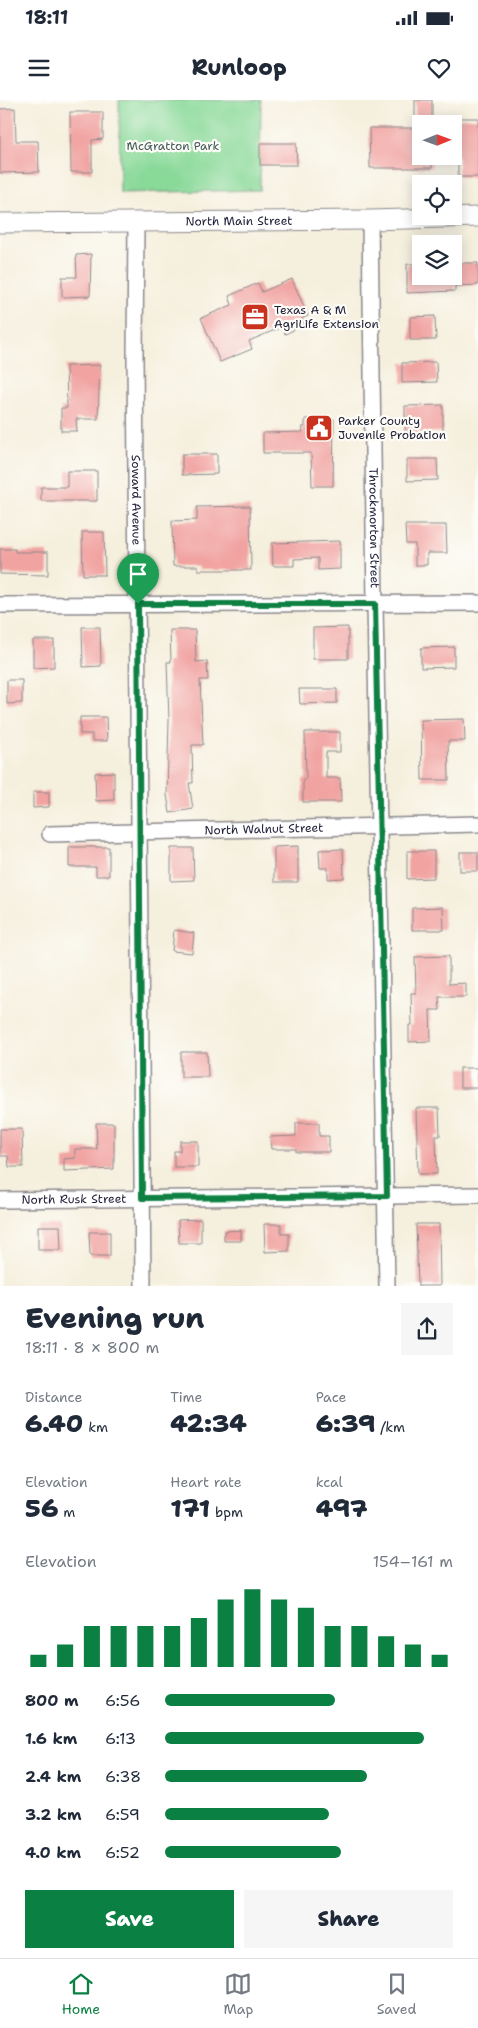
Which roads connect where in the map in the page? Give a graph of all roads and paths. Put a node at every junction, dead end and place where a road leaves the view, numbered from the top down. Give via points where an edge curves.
1 (478, 217) edge
2 (370, 220) junction
3 (136, 222) junction
4 (0, 223) edge
5 (478, 603) edge
6 (138, 604) junction
7 (375, 604) junction
8 (0, 605) edge
9 (478, 824) edge
10 (379, 826) junction
11 (139, 832) junction
12 (50, 834) dead end
13 (387, 1196) junction
14 (478, 1196) edge
15 (142, 1198) junction
16 (0, 1200) edge
17 (144, 1286) edge
18 (387, 1286) edge

1 - 2 main road, North Main Street
2 - 3 main road, North Main Street
2 - 7 street, Throckmorton Street
3 - 4 main road, North Main Street
3 - 6 street, Soward Avenue
5 - 7 street
6 - 7 street
6 - 8 street
6 - 11 street, Soward Avenue
7 - 10 street, Throckmorton Street
9 - 10 street, North Walnut Street
10 - 11 street, North Walnut Street
10 - 13 street, Throckmorton Street
11 - 12 street, North Walnut Street
11 - 15 street, Soward Avenue
13 - 14 street, North Rusk Street
13 - 15 street, North Rusk Street
13 - 18 street, Throckmorton Street
15 - 16 street, North Rusk Street
15 - 17 street, Soward Avenue

